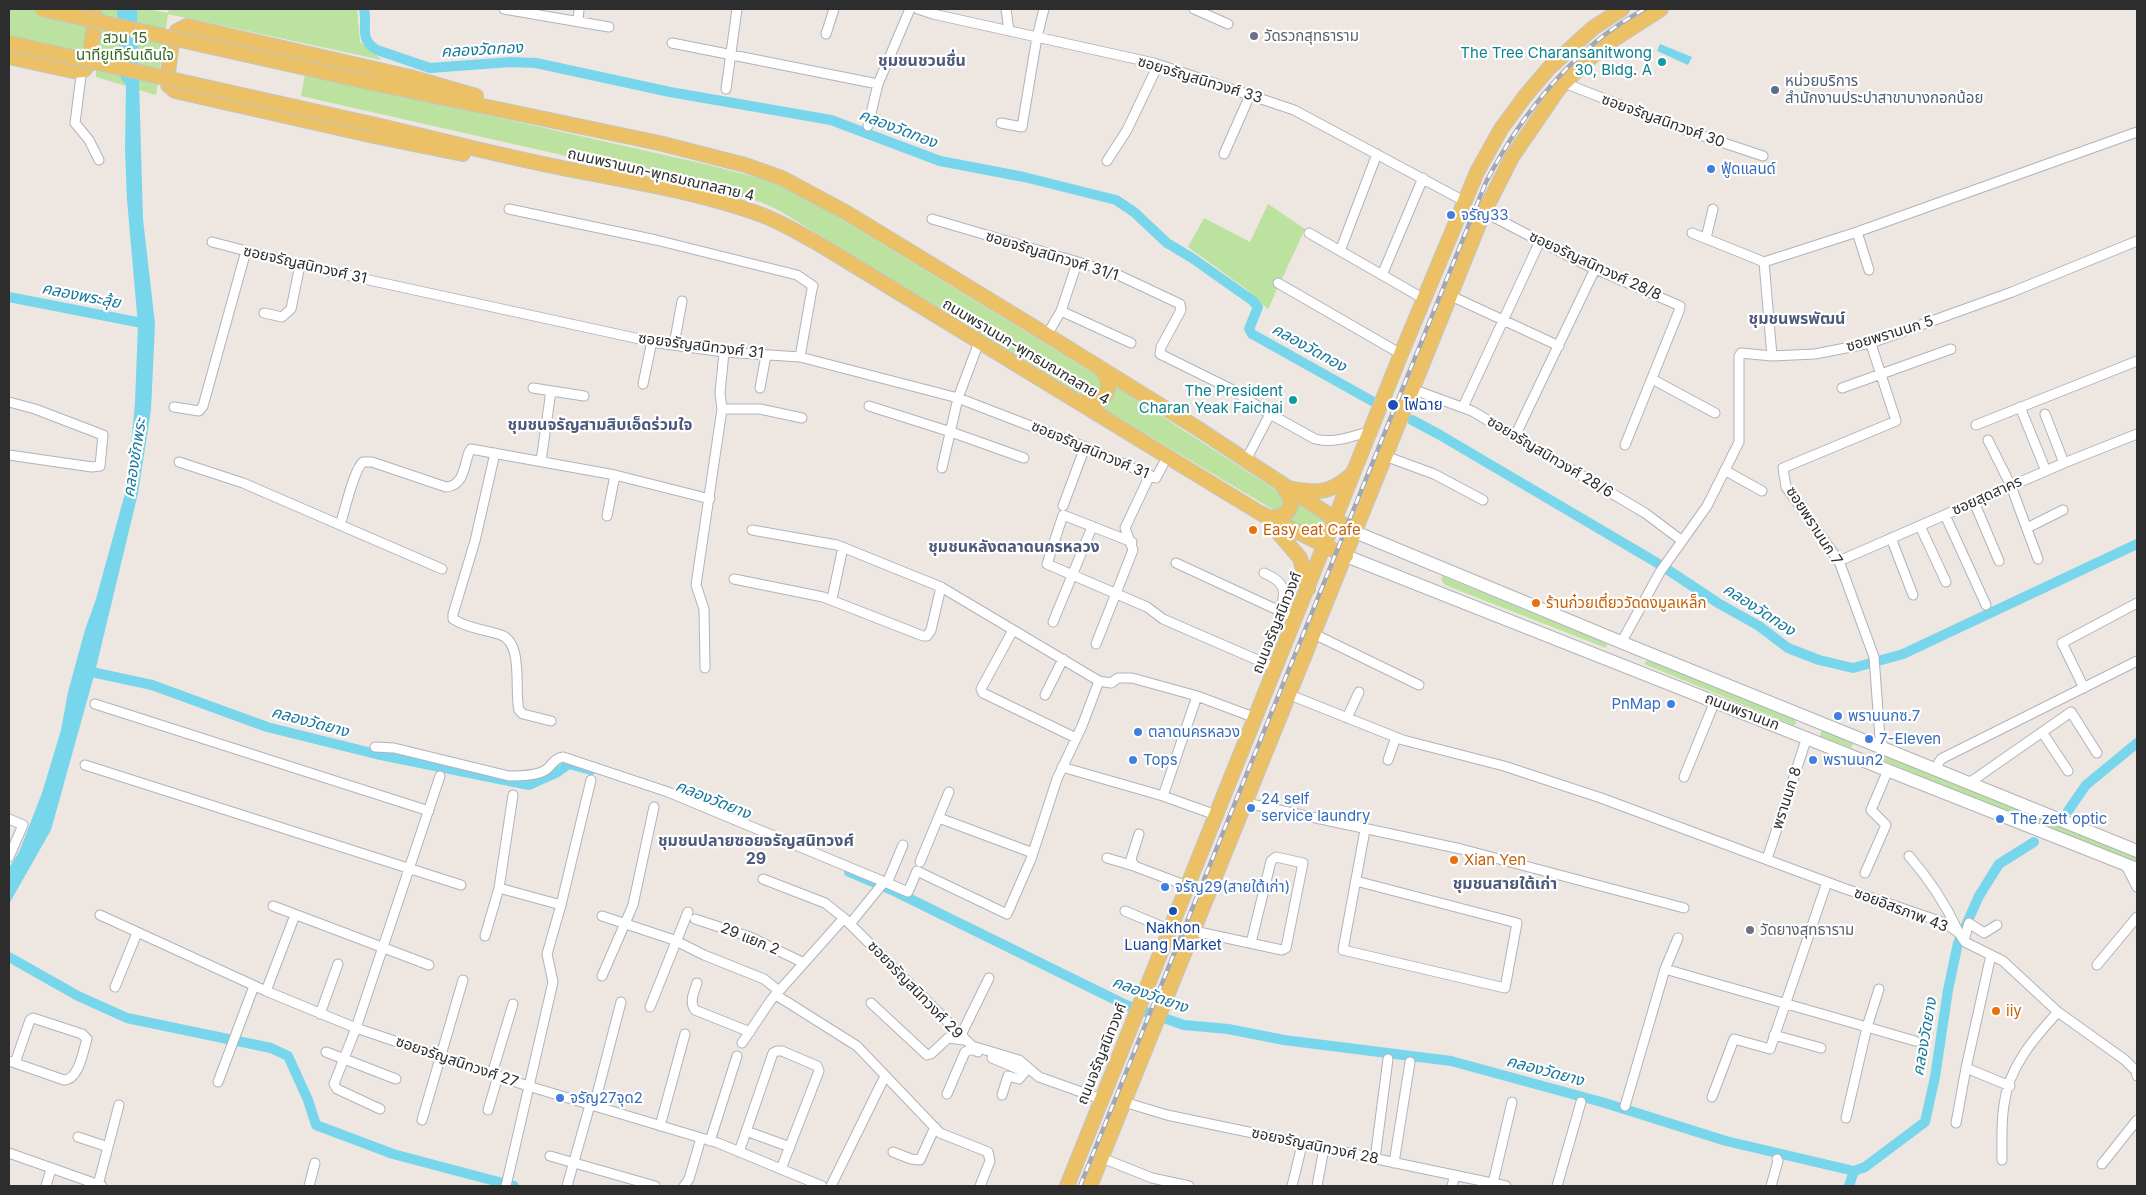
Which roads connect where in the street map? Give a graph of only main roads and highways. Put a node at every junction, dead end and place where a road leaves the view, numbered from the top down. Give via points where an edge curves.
1 (42, 9) edge
2 (90, 9) edge
3 (1622, 9) edge
4 (1661, 9) edge
5 (9, 43) edge
6 (9, 56) edge
7 (1537, 83) junction
8 (1562, 85) junction
9 (564, 122) junction
10 (553, 166) junction
11 (1098, 367) junction
12 (1075, 401) junction
13 (1376, 437) junction
14 (1361, 456) junction
15 (1383, 460) junction
16 (1354, 472) junction
17 (1284, 485) junction
18 (1266, 516) junction
19 (1335, 519) junction
20 (1355, 532) junction
21 (1325, 545) junction
22 (1346, 556) junction
23 (1308, 589) junction
24 (1293, 623) junction
25 (1313, 637) junction
26 (1295, 648) dead end
27 (1798, 714) junction
28 (1830, 728) junction
29 (1801, 735) junction
30 (1827, 745) junction
31 (1884, 749) junction
32 (1886, 769) junction
33 (2137, 851) edge
34 (1210, 860) junction
35 (2137, 869) edge
36 (1168, 935) junction
37 (1187, 949) junction
38 (1067, 1186) edge
39 (1090, 1186) edge

1 - 9 main road, ถนนพรานนก-พุทธมณฑลสาย 4, bridge
2 - 6 main road via 96,16 88,65 84,70 73,71
3 - 7 main road, ถนนจรัญสนิทวงศ์ via 1581,38
4 - 8 main road, ถนนจรัญสนิทวงศ์ via 1602,47
5 - 10 main road, ถนนพรานนก-พุทธมณฑลสาย 4, bridge
7 - 13 main road, ถนนจรัญสนิทวงศ์ via 1486,166
7 - 13 main road, ถนนจรัญสนิทวงศ์ via 1501,129 1464,200 1401,354
8 - 13 main road, ถนนจรัญสนิทวงศ์ via 1522,129 1494,175
8 - 15 main road, ถนนจรัญสนิทวงศ์ via 1512,157 1484,212
9 - 10 main road via 410,77 187,26 177,31 172,42 167,80 179,92 416,145
9 - 11 main road, ถนนพรานนก-พุทธมณฑลสาย 4 via 705,154 782,178 847,212
10 - 12 main road, ถนนพรานนก-พุทธมณฑลสาย 4 via 694,196 763,216 829,250
11 - 12 main road via 1108,377 1108,392 1104,398 1090,405
11 - 17 main road, ถนนพรานนก-พุทธมณฑลสาย 4
12 - 18 main road, ถนนพรานนก-พุทธมณฑลสาย 4
13 - 14 main road, ถนนจรัญสนิทวงศ์
14 - 15 main road via 1364,464 1375,469
14 - 16 main road, ถนนจรัญสนิทวงศ์
15 - 20 main road, ถนนจรัญสนิทวงศ์
16 - 17 main road via 1329,490 1314,492
16 - 19 main road, ถนนจรัญสนิทวงศ์
17 - 18 main road via 1291,507 1284,514
17 - 19 main road, ถนนพรานนก-พุทธมณฑลสาย 4
18 - 21 main road, ถนนพรานนก-พุทธมณฑลสาย 4
18 - 23 main road via 1296,551 1303,564
19 - 20 main road, ถนนพรานนก-พุทธมณฑลสาย 4
19 - 21 main road, ถนนจรัญสนิทวงศ์
20 - 22 main road, ถนนจรัญสนิทวงศ์
20 - 27 main road, ถนนพรานนก
21 - 22 main road, ถนนพรานนก-พุทธมณฑลสาย 4
21 - 23 main road, ถนนจรัญสนิทวงศ์
22 - 25 main road, ถนนจรัญสนิทวงศ์
22 - 29 main road, ถนนพรานนก
23 - 24 main road, ถนนจรัญสนิทวงศ์
24 - 25 main road via 1309,622 1313,627
24 - 36 main road, ถนนจรัญสนิทวงศ์
25 - 37 main road, ถนนจรัญสนิทวงศ์
26 - 34 main road, ถนนจรัญสนิทวงศ์
27 - 28 main road, ถนนพรานนก
27 - 29 main road
28 - 30 main road via 1820,728 1816,734
28 - 31 main road, ถนนพรานนก
29 - 30 main road, ถนนพรานนก
30 - 32 main road, ถนนพรานนก
31 - 32 main road via 1877,750 1874,757
31 - 33 main road, ถนนพรานนก
32 - 35 main road, ถนนพรานนก
34 - 36 main road
34 - 37 main road
36 - 38 main road, ถนนจรัญสนิทวงศ์
37 - 39 main road, ถนนจรัญสนิทวงศ์

